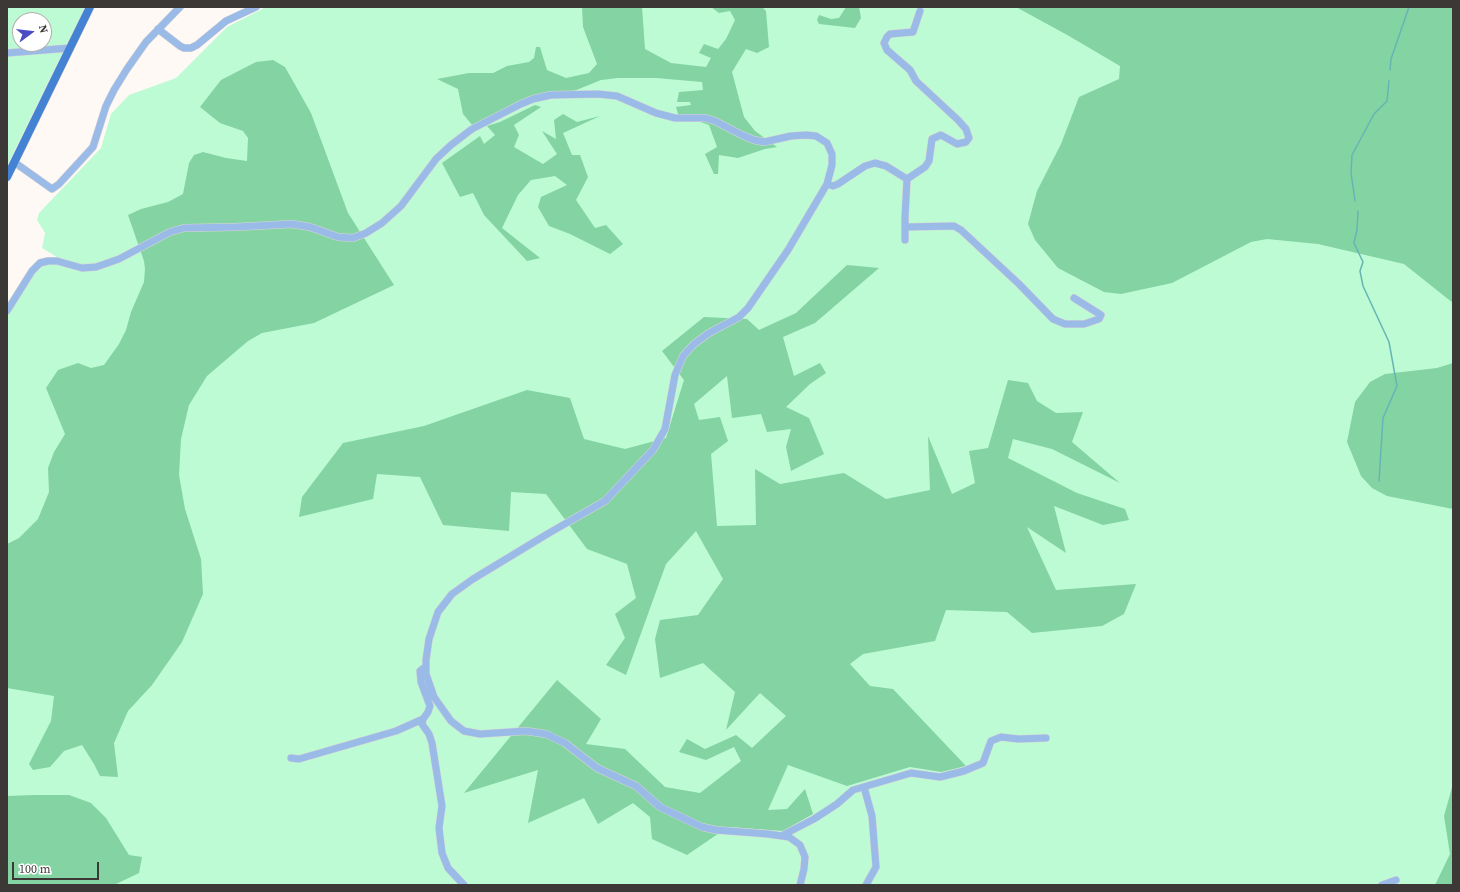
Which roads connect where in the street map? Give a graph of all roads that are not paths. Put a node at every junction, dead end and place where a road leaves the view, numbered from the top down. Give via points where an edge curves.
1 (90, 7) edge
2 (180, 7) edge
3 (256, 7) edge
4 (920, 11) dead end
5 (158, 29) junction
6 (70, 48) junction
7 (7, 53) edge
8 (14, 162) junction
9 (7, 176) edge
10 (908, 180) junction
11 (827, 184) junction
12 (906, 227) junction
13 (905, 240) dead end
14 (1074, 298) dead end
15 (7, 310) edge
16 (425, 667) junction
17 (423, 718) junction
18 (1046, 738) dead end
19 (291, 758) dead end
20 (864, 787) junction
21 (784, 835) junction
22 (1396, 880) dead end
23 (464, 885) edge
24 (800, 885) edge
25 (866, 885) edge
26 (1382, 885) edge

1 - 6 main road
2 - 5 street
3 - 5 street via 226,21 191,48 180,46
4 - 10 street via 913,32 890,34 884,43 887,50 910,70 916,81 966,129 970,138 957,144 941,135 932,139 929,161
5 - 8 street via 114,90 93,147 59,184 52,189
6 - 7 street
6 - 8 main road
8 - 9 main road
10 - 11 street via 875,162 838,184
10 - 12 street
11 - 15 street via 832,154 827,143 816,136 791,136 764,142 742,135 715,121 705,118 675,118 656,113 617,96 551,95 521,104 472,129 436,159 401,206 366,233 353,238 338,237 310,227 292,224 184,228 164,234 96,267 82,268 57,261 40,263
11 - 16 street via 788,250 748,308 739,317 694,344 683,356 675,375 665,429 652,450 604,501 452,594 438,612 429,639
12 - 13 street
12 - 14 street via 954,226 1019,284 1052,319 1065,324 1084,324 1099,319 1101,315
16 - 17 street via 420,671 421,682 430,706
16 - 21 street via 434,697 451,721 464,731 473,734 526,731 546,734 565,743 597,768 636,786 660,807 702,827
17 - 19 street via 396,731 299,759
17 - 23 street via 422,724 432,743 442,806 439,828 442,853 448,868
18 - 20 street via 1001,737 991,741 983,763 964,771 940,777 911,773
20 - 21 street via 852,790 814,820
20 - 25 street via 872,816 876,867
21 - 24 street via 796,842 804,853 805,862
22 - 26 street

